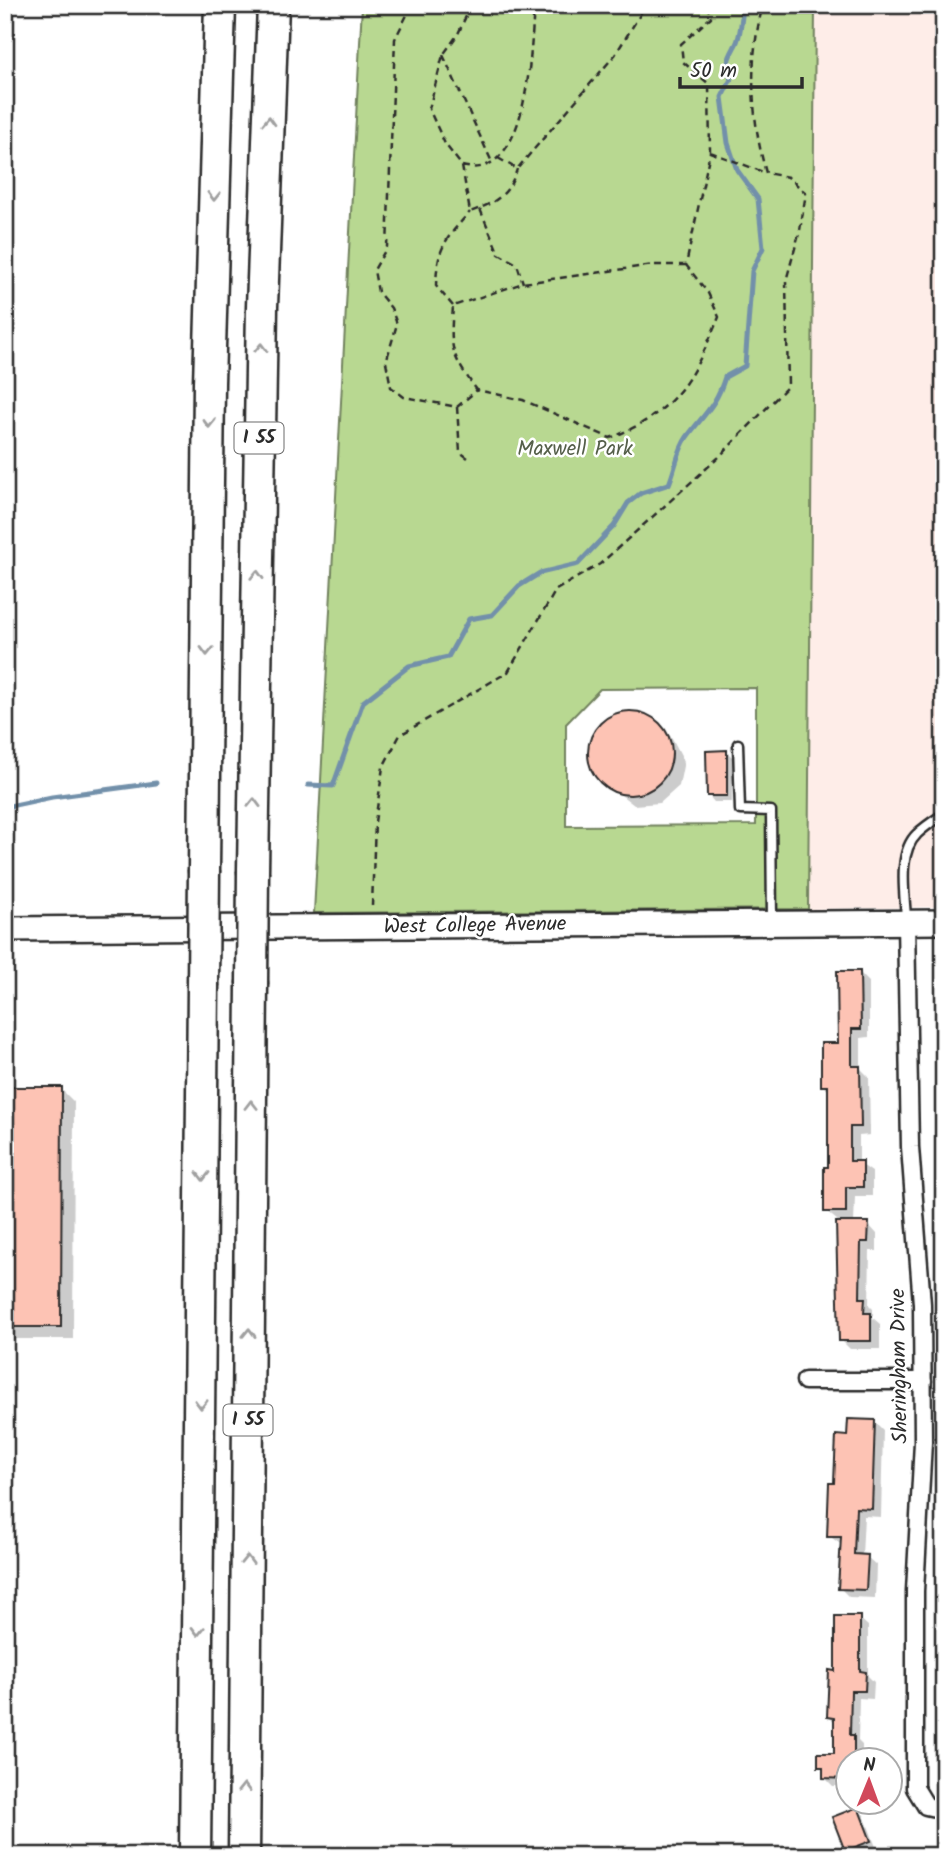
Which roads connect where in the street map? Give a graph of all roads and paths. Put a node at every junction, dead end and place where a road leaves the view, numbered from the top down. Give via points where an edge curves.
1 (220, 5) edge
2 (273, 5) edge
3 (412, 5) edge
4 (471, 5) edge
5 (534, 5) edge
6 (646, 5) edge
7 (707, 5) edge
8 (763, 5) edge
9 (443, 55) junction
10 (710, 152) junction
11 (498, 158) junction
12 (491, 160) junction
13 (463, 166) junction
14 (517, 169) junction
15 (766, 173) junction
16 (480, 209) junction
17 (470, 212) junction
18 (686, 265) junction
19 (523, 283) junction
20 (453, 306) junction
21 (477, 390) junction
22 (457, 407) junction
23 (468, 458) dead end
24 (738, 744) dead end
25 (944, 814) edge
26 (906, 922) junction
27 (944, 922) edge
28 (772, 923) junction
29 (372, 927) junction
30 (5, 929) edge
31 (806, 1381) dead end
32 (923, 1381) junction
33 (944, 1810) edge
34 (195, 1856) edge
35 (244, 1856) edge

1 -> 34 highway, I 55, bridge via 209,383
35 -> 2 highway, I 55, bridge via 253,871 262,307
3 - 22 path via 396,38 387,247 374,270 378,292 397,324 387,362 391,387 404,397
4 - 9 path
5 - 11 path via 520,121
6 - 14 path via 615,55
7 - 10 path via 711,17 681,44 683,62 709,84
8 - 15 path via 755,35 752,88
9 - 12 path
9 - 13 path via 429,109 445,144
10 - 15 path
10 - 18 path
11 - 12 path
11 - 14 path
12 - 13 path via 481,167
13 - 17 path
14 - 16 path via 511,189
15 - 29 path via 788,177 806,193 786,281 788,386 718,458 600,564 556,590 508,672 400,735 383,767 375,822
16 - 17 path
16 - 19 path via 499,254 517,264
17 - 20 path via 442,243 437,260 436,286
18 - 19 path via 653,265
18 - 21 path via 708,293 719,317 682,390 642,426 610,438 523,400
19 - 20 path
20 - 21 path via 450,345
21 - 22 path
22 - 23 path via 460,452
24 - 28 lane via 740,810 771,811
25 - 26 lane via 917,834 906,855
26 - 27 main road, West College Avenue
26 - 28 main road, West College Avenue
26 - 32 street, Sheringham Drive via 910,1147
28 - 29 main road, West College Avenue
29 - 30 main road, West College Avenue
31 - 32 street
32 - 33 street, Sheringham Drive via 915,1788 926,1806

